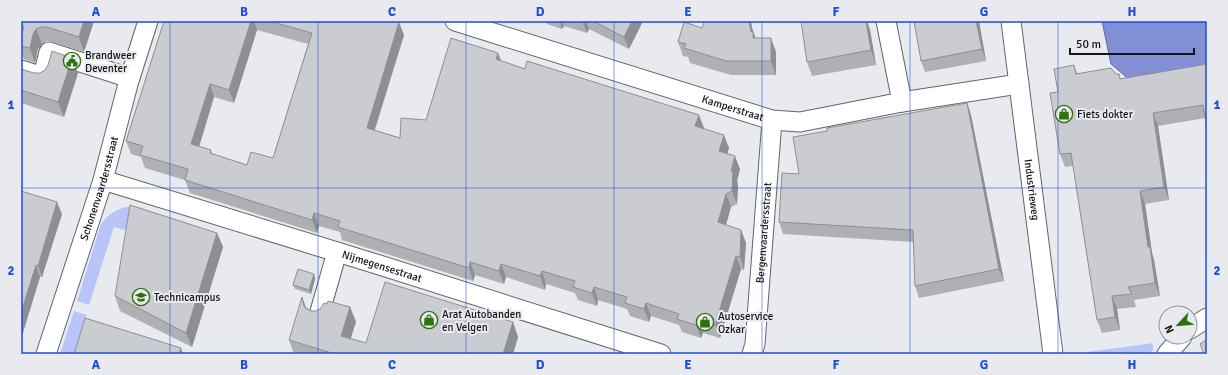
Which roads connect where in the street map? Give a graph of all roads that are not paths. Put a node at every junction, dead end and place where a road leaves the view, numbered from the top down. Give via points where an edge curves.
1 (148, 21) edge
2 (455, 21) edge
3 (886, 21) edge
4 (1012, 22) edge
5 (21, 70) edge
6 (130, 78) junction
7 (1019, 84) junction
8 (902, 102) junction
9 (772, 120) junction
10 (103, 180) junction
11 (337, 252) junction
12 (319, 315) edge
13 (1207, 318) edge
14 (1198, 324) edge
15 (1175, 345) edge
16 (753, 349) edge
17 (46, 354) edge
18 (661, 354) edge
19 (1053, 354) edge
20 (1167, 354) edge

1 - 6 street, Schonenvaardersstraat
2 - 9 street, Kamperstraat
3 - 8 street
4 - 7 street, Industrieweg
5 - 6 street via 43,77 50,52
6 - 10 street, Schonenvaardersstraat
7 - 8 street, Kamperstraat
7 - 19 street, Industrieweg
8 - 9 street, Kamperstraat via 800,122
9 - 16 street, Bergenvaardersstraat
10 - 11 street, Nijmegensestraat
10 - 17 street, Schonenvaardersstraat
11 - 12 street
11 - 18 street, Nijmegensestraat
13 - 14 street
15 - 20 street

